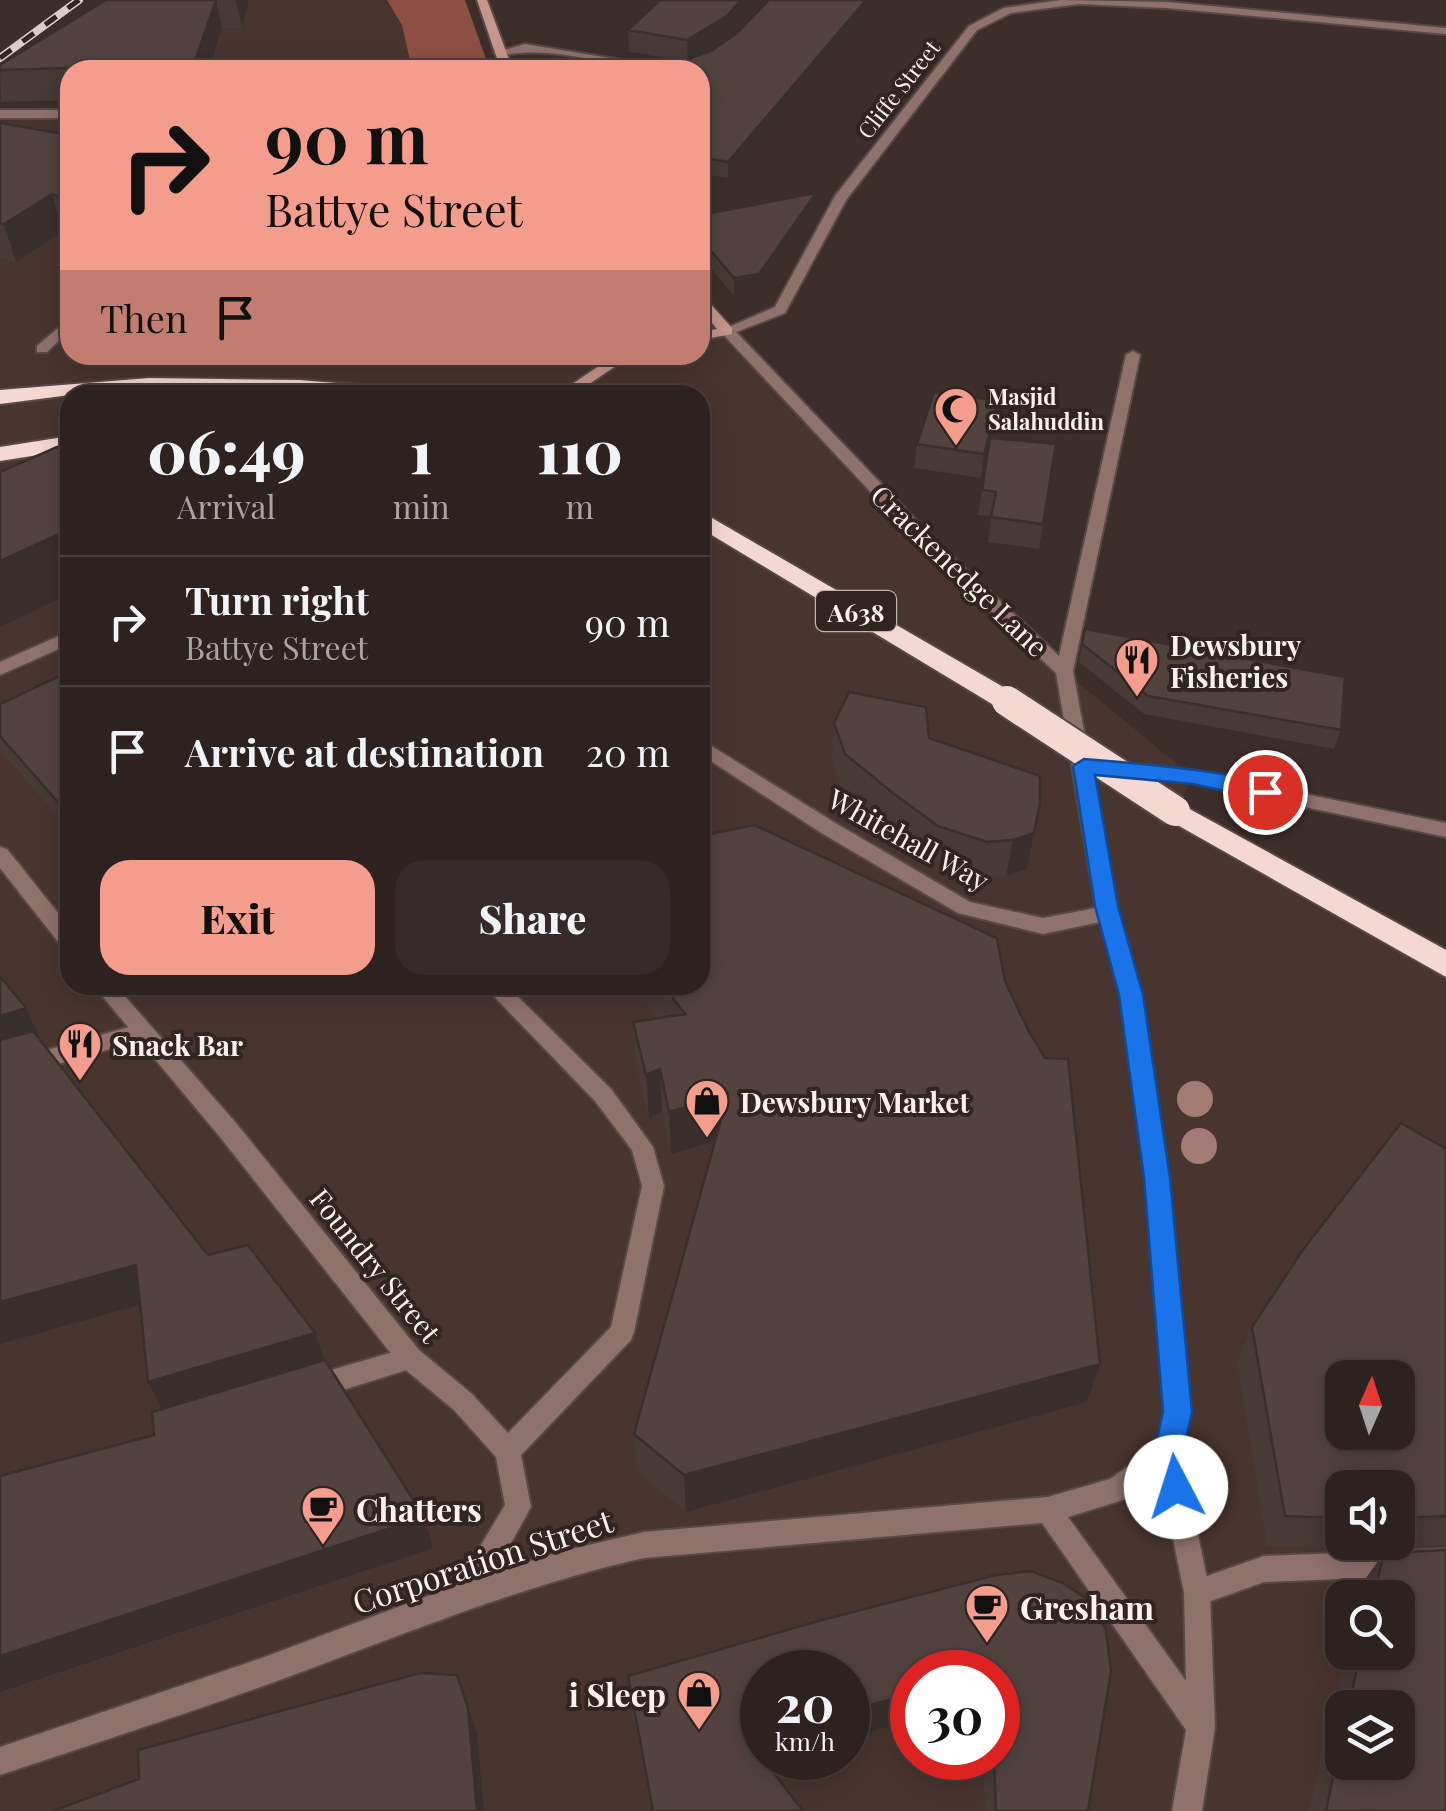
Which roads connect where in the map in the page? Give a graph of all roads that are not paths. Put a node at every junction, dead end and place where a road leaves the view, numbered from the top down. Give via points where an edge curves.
1 (482, 0) edge
2 (1446, 32) edge
3 (500, 53) junction
4 (503, 60) edge
5 (604, 60) edge
6 (0, 114) edge
7 (60, 114) edge
8 (710, 312) edge
9 (60, 331) edge
10 (727, 331) junction
11 (710, 334) edge
12 (42, 348) dead end
13 (1133, 355) dead end
14 (610, 365) edge
15 (124, 385) edge
16 (259, 385) edge
17 (578, 385) edge
18 (60, 389) edge
19 (0, 397) edge
20 (0, 443) edge
21 (60, 443) edge
22 (60, 444) edge
23 (0, 454) edge
24 (710, 525) edge
25 (60, 641) edge
26 (0, 668) edge
27 (1064, 670) junction
28 (710, 751) edge
29 (1084, 766) junction
30 (1446, 830) edge
31 (0, 854) edge
32 (1108, 913) junction
33 (60, 930) edge
34 (1446, 965) edge
35 (112, 995) edge
36 (503, 995) edge
37 (140, 1032) junction
38 (0, 1072) edge
39 (410, 1358) junction
40 (277, 1398) edge
41 (508, 1451) junction
42 (1168, 1452) junction
43 (1048, 1510) junction
44 (1445, 1562) edge
45 (1197, 1593) junction
46 (466, 1596) junction
47 (1201, 1727) junction
48 (0, 1761) edge
49 (1187, 1811) edge

1 - 3 street
2 - 10 street, Cliffe Street via 1167,4 1079,1 1008,10 973,28 840,199 780,310
3 - 4 street
3 - 5 street via 525,47
6 - 7 street
8 - 10 street, Crackenedge Lane
9 - 12 street
10 - 11 street, Cliffe Street
10 - 27 street, Crackenedge Lane via 930,546
13 - 27 street
14 - 17 street
15 - 16 highway
18 - 19 highway
20 - 21 highway
22 - 23 highway
24 - 34 highway, A638, bridge via 1007,702 1174,811
25 - 26 street
27 - 29 street, Crackenedge Lane
28 - 32 street, Whitehall Way via 965,908 1043,926
29 - 30 street via 1193,777
29 - 32 street, Crackenedge Lane
31 - 33 street
32 - 42 street, Crackenedge Lane via 1131,995 1157,1178 1177,1412
35 - 37 street, Foundry Street
36 - 41 street via 603,1095 642,1148 652,1186 622,1332
37 - 38 street
37 - 39 street, Foundry Street via 228,1130
39 - 40 street
39 - 41 street, Foundry Street
41 - 46 street via 518,1507
42 - 43 street, Corporation Street via 1117,1490
42 - 45 street, Crackenedge Lane
43 - 46 street, Corporation Street via 644,1545
43 - 47 street
44 - 45 street via 1264,1569
45 - 47 street, Crackenedge Lane
46 - 48 street, Corporation Street
47 - 49 street, Crackenedge Lane

